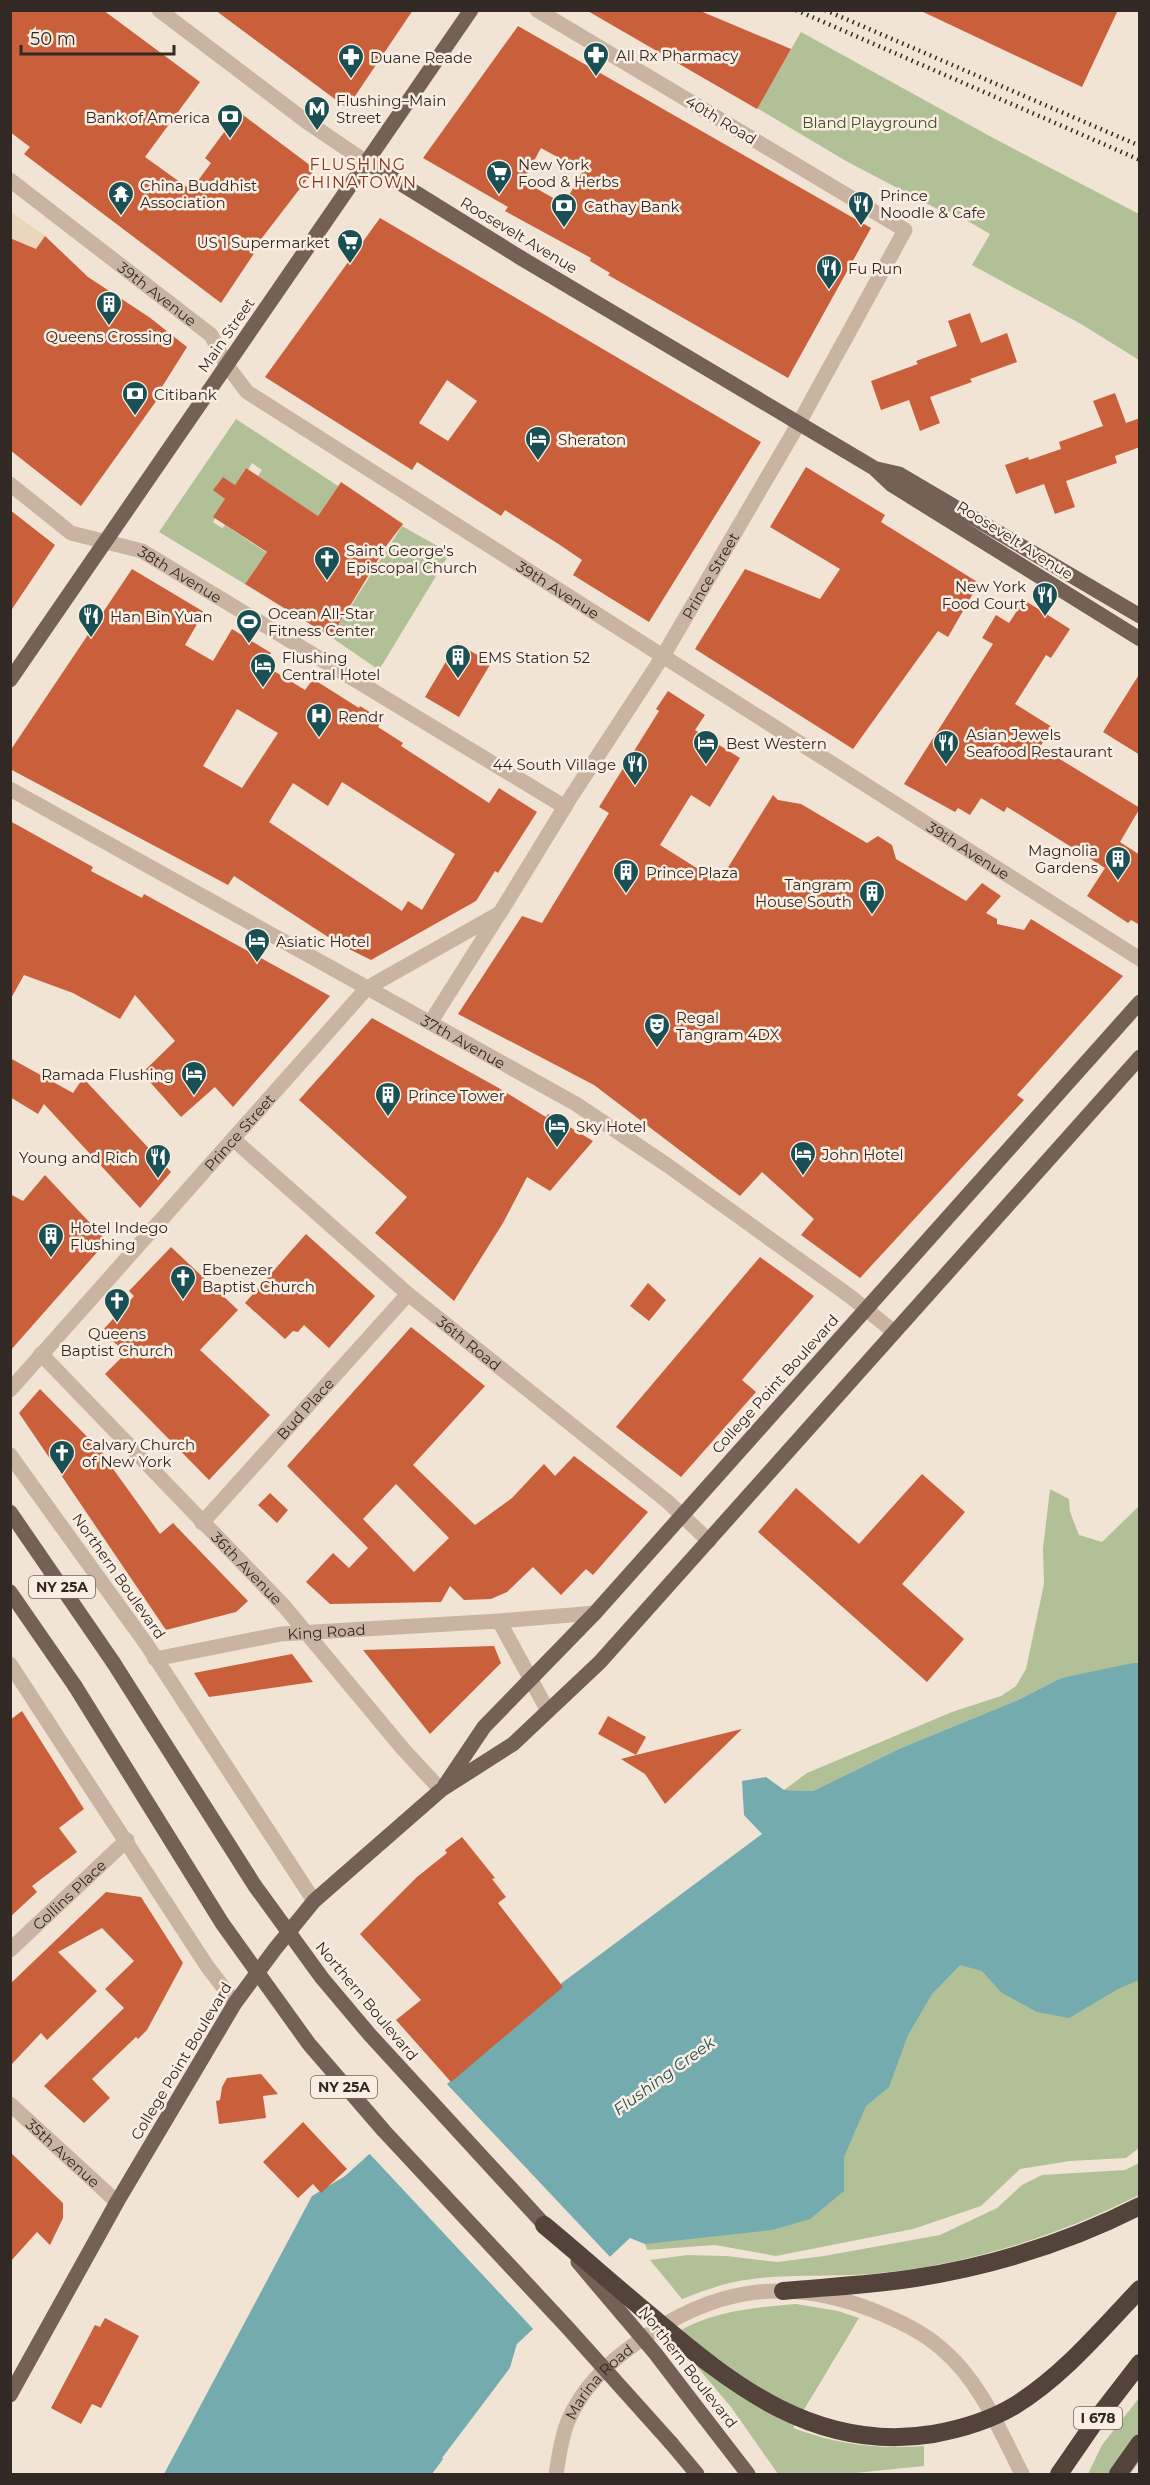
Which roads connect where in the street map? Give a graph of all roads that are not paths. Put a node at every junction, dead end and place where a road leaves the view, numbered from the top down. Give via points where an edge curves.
1 (159, 10) edge
2 (471, 10) edge
3 (537, 10) edge
4 (366, 162) junction
5 (10, 180) edge
6 (904, 230) joint
7 (226, 364) junction
8 (799, 423) junction
9 (874, 468) junction
10 (10, 484) edge
11 (105, 540) junction
12 (1140, 616) edge
13 (1140, 639) edge
14 (663, 656) junction
15 (10, 680) edge
16 (10, 789) edge
17 (565, 807) junction
18 (500, 913) junction
19 (1140, 959) edge
20 (367, 988) junction
21 (1140, 1002) edge
22 (430, 1023) junction
23 (1140, 1057) edge
24 (233, 1138) junction
25 (408, 1294) junction
26 (866, 1309) junction
27 (894, 1332) junction
28 (41, 1354) junction
29 (10, 1390) edge
30 (10, 1455) edge
31 (10, 1512) edge
32 (682, 1515) junction
33 (202, 1523) junction
34 (708, 1541) junction
35 (10, 1592) edge
36 (595, 1612) junction
37 (499, 1621) junction
38 (305, 1632) junction
39 (155, 1659) junction
40 (10, 1664) edge
41 (531, 1679) junction
42 (548, 1711) junction
43 (441, 1790) junction
44 (127, 1840) junction
45 (314, 1901) junction
46 (10, 1950) edge
47 (235, 2003) junction
48 (10, 2104) edge
49 (117, 2202) junction
50 (1140, 2206) edge
51 (544, 2225) junction
52 (1140, 2289) edge
53 (783, 2290) junction
54 (1140, 2363) edge
55 (10, 2395) edge
56 (671, 2443) junction
57 (1140, 2443) edge
58 (556, 2475) edge
59 (686, 2475) edge
60 (697, 2475) edge
61 (748, 2475) edge
62 (1022, 2475) edge
63 (1059, 2475) edge
64 (1118, 2475) edge

1 - 4 street, Roosevelt Avenue
2 - 4 main road, Main Street
3 - 6 street, 40th Road
4 - 7 main road, Main Street
4 - 8 main road, Roosevelt Avenue
5 - 7 street, 39th Avenue via 200,325 211,335
6 - 8 street, Prince Street
7 - 11 main road, Main Street
7 - 14 street, 39th Avenue via 248,392
8 - 9 main road, Roosevelt Avenue
8 - 14 street, Prince Street
9 - 12 main road, Roosevelt Avenue via 899,474
9 - 13 main road, Roosevelt Avenue via 892,485
10 - 11 street, 38th Avenue via 71,533
11 - 15 main road, Main Street
11 - 17 street, 38th Avenue via 142,551
14 - 17 street, Prince Street
14 - 19 street, 39th Avenue
16 - 20 street, 37th Avenue
17 - 18 street, Prince Street
18 - 20 street, Prince Street
18 - 22 street, Prince Street
20 - 22 street, 37th Avenue
20 - 24 street, Prince Street
21 - 26 main road, College Point Boulevard
22 - 26 street, 37th Avenue via 576,1104
23 - 27 main road, College Point Boulevard
24 - 25 street, 36th Road
24 - 28 street, Prince Street
25 - 32 street, 36th Road
25 - 33 street, Bud Place
26 - 27 street, 37th Avenue
26 - 32 main road, College Point Boulevard
27 - 34 main road, College Point Boulevard
28 - 29 street, Prince Street
28 - 33 street, 36th Avenue
30 - 39 street, Northern Boulevard
31 - 51 main road, Northern Boulevard / NY 25A, bridge via 113,1662 255,1886 322,1978
32 - 34 street, 36th Road
32 - 36 main road, College Point Boulevard
33 - 38 street, 36th Avenue via 285,1605
34 - 42 main road, College Point Boulevard via 600,1662
35 - 56 main road, NY 25A, bridge via 75,1686 222,1923 309,2044
36 - 37 street, King Road
36 - 41 main road, College Point Boulevard
37 - 38 street, King Road
37 - 41 street
38 - 39 street, King Road
38 - 43 street, 36th Avenue
39 - 45 street, Northern Boulevard
40 - 44 street
41 - 42 street
41 - 43 main road, College Point Boulevard via 483,1727
42 - 43 main road, College Point Boulevard via 513,1744
43 - 45 main road, College Point Boulevard
44 - 46 street, Collins Place
44 - 47 street
45 - 47 main road, College Point Boulevard
47 - 49 main road, College Point Boulevard
48 - 49 street, 35th Avenue
49 - 55 main road, College Point Boulevard
50 - 53 highway via 1064,2239 997,2261 928,2276
51 - 52 highway, bridge via 698,2356 751,2394 810,2422 876,2437 946,2432 1013,2406 1064,2368
51 - 61 main road, Northern Boulevard / NY 25A, bridge via 632,2325
53 - 58 street, Marina Road via 745,2293 707,2303 672,2319 612,2362 579,2401 568,2422
53 - 62 street, Marina Road via 848,2301 933,2342 977,2390
54 - 63 highway, I 678
56 - 59 main road
56 - 60 main road, NY 25A
57 - 64 highway, I 678

